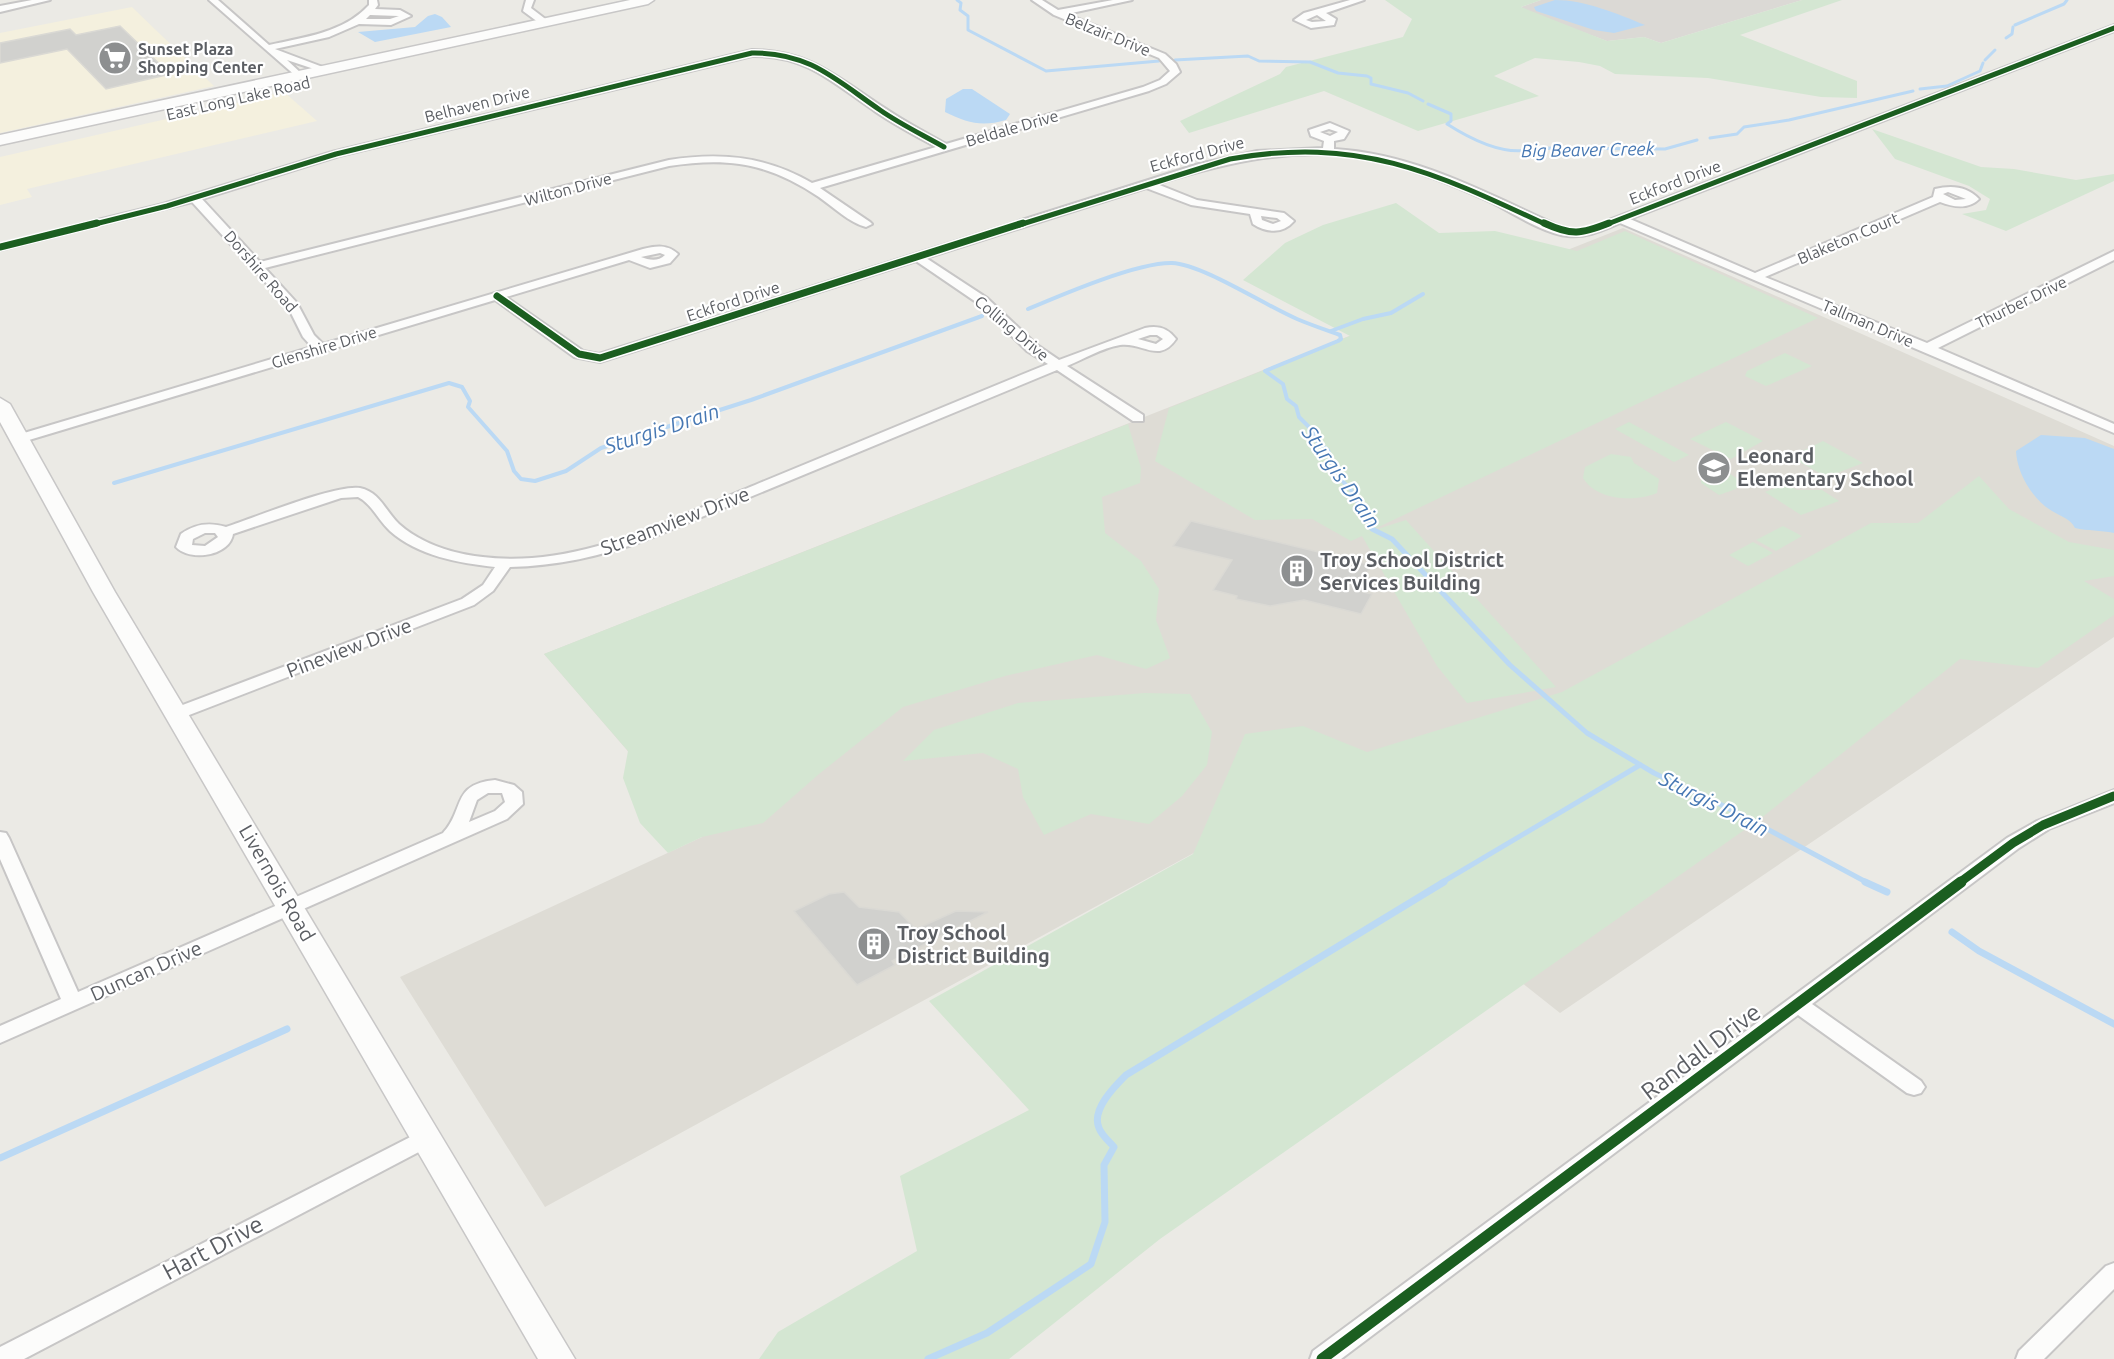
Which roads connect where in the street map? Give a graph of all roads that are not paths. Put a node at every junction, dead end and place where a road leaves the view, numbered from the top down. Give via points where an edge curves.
1 (46, 0) edge
2 (213, 0) edge
3 (374, 0) edge
4 (530, 0) edge
5 (648, 0) edge
6 (1036, 0) edge
7 (1128, 0) edge
8 (1360, 0) edge
9 (0, 9) edge
10 (369, 12) junction
11 (1318, 12) dead end
12 (1058, 13) junction
13 (357, 21) junction
14 (545, 23) junction
15 (2114, 28) edge
16 (475, 39) junction
17 (270, 49) junction
18 (364, 60) junction
19 (323, 69) junction
20 (1174, 72) joint
21 (295, 80) junction
22 (239, 87) junction
23 (1329, 139) dead end
24 (0, 140) edge
25 (25, 146) junction
26 (944, 147) junction
27 (0, 152) edge
28 (1328, 152) junction
29 (1146, 184) junction
30 (811, 187) junction
31 (195, 198) junction
32 (1940, 198) dead end
33 (1255, 213) dead end
34 (1621, 219) junction
35 (866, 224) dead end
36 (0, 248) edge
37 (2114, 255) edge
38 (629, 256) dead end
39 (917, 257) junction
40 (258, 266) junction
41 (1755, 277) junction
42 (497, 296) junction
43 (1126, 341) dead end
44 (320, 348) junction
45 (1928, 348) junction
46 (1058, 365) junction
47 (0, 404) edge
48 (1138, 418) dead end
49 (2111, 425) edge
50 (19, 439) junction
51 (225, 532) dead end
52 (506, 562) junction
53 (178, 713) junction
54 (2114, 796) edge
55 (0, 838) edge
56 (448, 838) dead end
57 (291, 908) junction
58 (73, 1003) junction
59 (1798, 1004) junction
60 (0, 1035) edge
61 (1914, 1087) dead end
62 (426, 1138) junction
63 (2114, 1273) edge
64 (0, 1359) edge
65 (556, 1359) edge
66 (1322, 1359) edge
67 (2028, 1359) edge

1 - 9 street
2 - 17 street
3 - 10 street
4 - 14 street via 526,9
5 - 14 main road, East Long Lake Road
6 - 12 street, Belzair Drive
7 - 12 street
8 - 11 street
10 - 13 street
10 - 13 street via 405,16 388,22
12 - 20 street, Belzair Drive via 1162,56
13 - 17 street via 327,34
14 - 16 main road, East Long Lake Road
15 - 34 street, Eckford Drive
16 - 18 main road, East Long Lake Road
16 - 21 main road, East Long Lake Road
17 - 19 street
17 - 21 street
18 - 19 main road, East Long Lake Road
18 - 21 main road via 370,63
19 - 21 main road, East Long Lake Road
20 - 26 street, Beldale Drive via 1146,89
21 - 22 main road, East Long Lake Road
21 - 25 main road, East Long Lake Road
22 - 24 main road, East Long Lake Road
22 - 25 main road via 244,91 238,95
23 - 28 street
25 - 27 main road, East Long Lake Road
26 - 30 street, Beldale Drive
26 - 31 street, Belhaven Drive via 889,116 813,63 795,55 762,52 336,154
28 - 29 street, Eckford Drive via 1244,155
28 - 34 street, Eckford Drive via 1424,170 1566,233 1584,233
29 - 33 street via 1195,203
29 - 39 street, Eckford Drive
30 - 35 street, Wilton Drive
30 - 40 street, Wilton Drive via 752,160 690,159
31 - 36 street, Belhaven Drive
31 - 40 street, Dorshire Road
32 - 41 street, Blaketon Court
34 - 41 street, Tallman Drive
37 - 45 street, Thurber Drive
38 - 42 street, Glenshire Drive
39 - 42 street, Eckford Drive via 600,358 579,354
39 - 46 street, Colling Drive via 984,301 1022,340
40 - 44 street, Dorshire Road via 298,312 309,337
41 - 45 street, Tallman Drive
42 - 44 street, Glenshire Drive
43 - 46 street, Streamview Drive
44 - 50 street, Glenshire Drive
45 - 49 street, Tallman Drive
46 - 48 street, Colling Drive
46 - 52 street, Streamview Drive via 624,544 568,558
47 - 50 main road, Livernois Road
50 - 53 main road, Livernois Road via 104,592
51 - 52 street, Streamview Drive via 356,492 368,497 395,528 420,544 464,558
52 - 53 street, Pineview Drive via 493,583 468,603
53 - 57 main road, Livernois Road
54 - 59 street, Randall Drive via 2027,834
55 - 58 street
56 - 57 street, Duncan Drive
57 - 58 street, Duncan Drive
57 - 62 main road, Livernois Road
58 - 60 street, Duncan Drive
59 - 61 street
59 - 66 street, Randall Drive
62 - 64 street, Hart Drive
62 - 65 main road, Livernois Road
63 - 67 street

